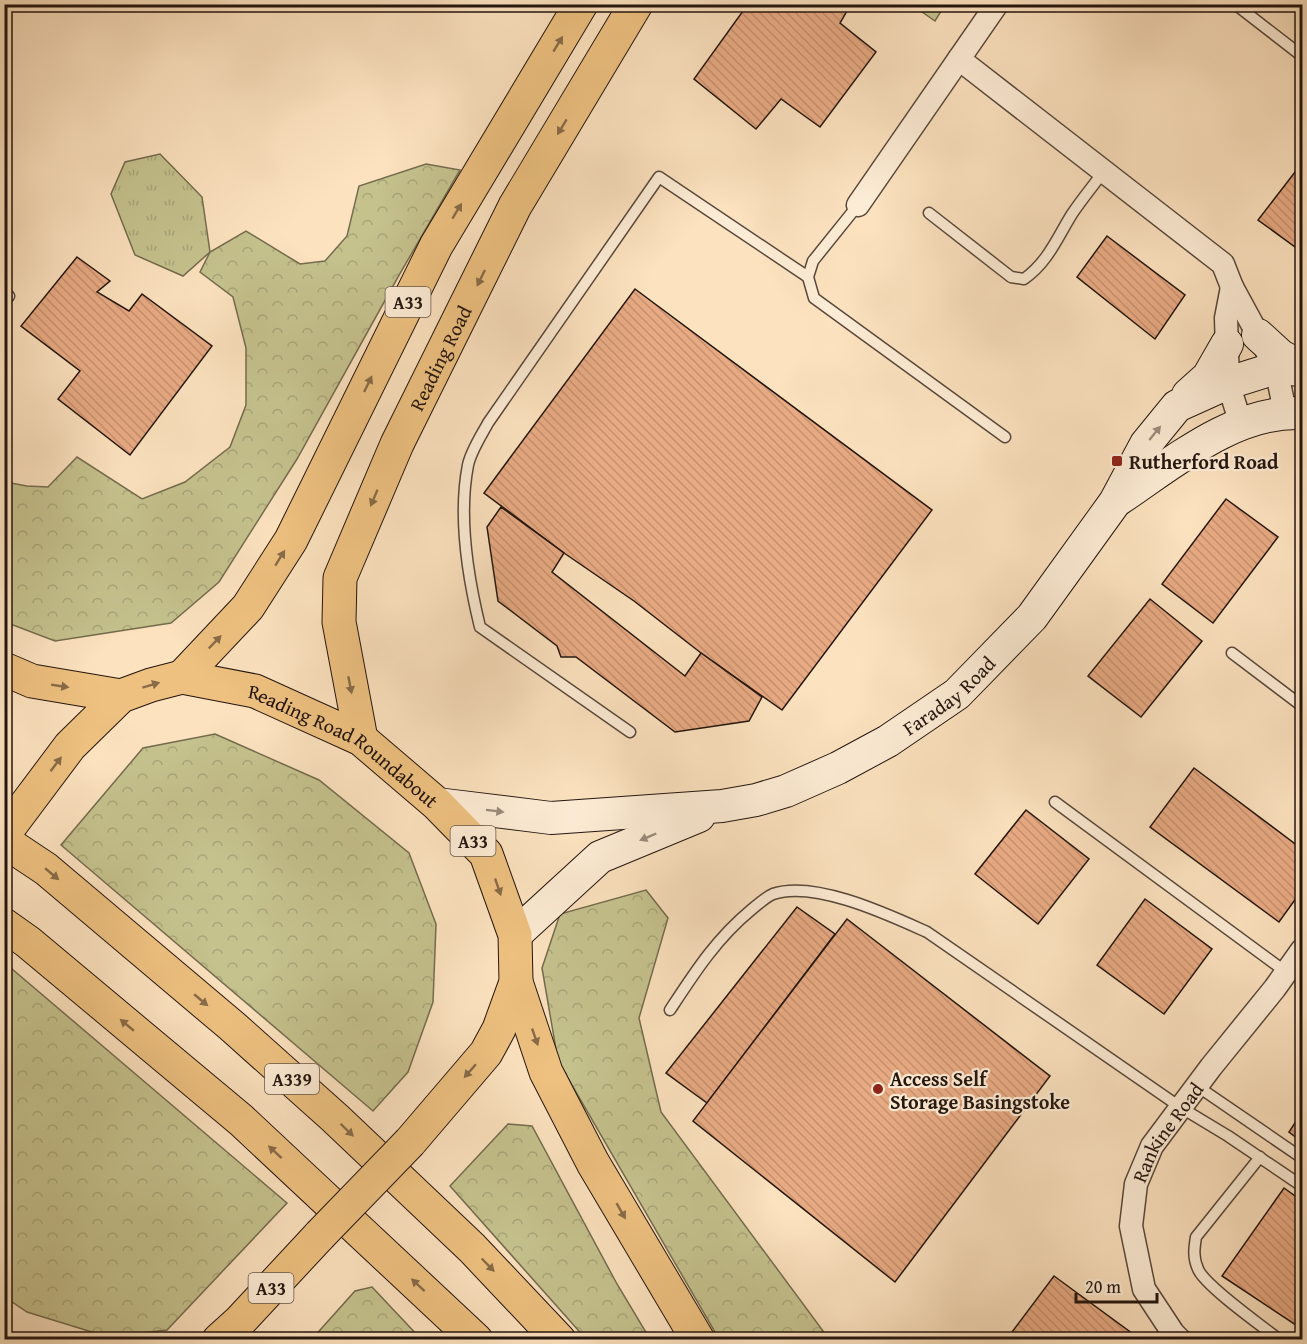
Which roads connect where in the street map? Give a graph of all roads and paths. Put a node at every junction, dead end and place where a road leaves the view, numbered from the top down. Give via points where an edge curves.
1 (581, 4) edge
2 (636, 4) edge
3 (997, 4) edge
4 (1235, 4) edge
5 (1302, 56) edge
6 (959, 59) junction
7 (1104, 171) junction
8 (858, 205) joint
9 (929, 213) dead end
10 (808, 277) junction
11 (1232, 287) junction
12 (1258, 335) joint
13 (1227, 344) junction
14 (1294, 369) edge
15 (1228, 383) junction
16 (1177, 406) junction
17 (1294, 413) edge
18 (1241, 424) junction
19 (1005, 437) dead end
20 (1115, 502) junction
21 (1232, 653) dead end
22 (4, 669) edge
23 (182, 677) junction
24 (121, 696) junction
25 (1302, 706) edge
26 (630, 732) dead end
27 (361, 739) junction
28 (1055, 802) dead end
29 (437, 804) junction
30 (722, 806) junction
31 (13, 822) edge
32 (4, 841) edge
33 (4, 925) edge
34 (515, 935) junction
35 (1302, 950) edge
36 (1286, 972) junction
37 (516, 982) junction
38 (670, 1010) dead end
39 (1197, 1086) junction
40 (1180, 1107) junction
41 (1260, 1157) junction
42 (1302, 1158) edge
43 (1302, 1186) edge
44 (1174, 1337) edge
45 (219, 1340) edge
46 (476, 1340) edge
47 (559, 1340) edge
48 (698, 1340) edge
49 (1280, 1340) edge

23 -> 1 highway, A33 via 248,607 291,540 436,246
2 -> 27 highway, Reading Road / A33 via 515,206 397,444 340,578 339,622
3 - 6 street
4 - 5 lane
6 - 7 street
6 - 8 street
7 - 9 lane via 1046,259 1024,279 1011,277
7 - 11 street via 1223,264
8 - 10 lane via 813,261
10 - 19 lane via 814,298
10 - 26 lane via 659,177 488,423 468,464 464,511 467,560 480,627
11 - 12 street
11 - 13 street via 1226,318
12 - 14 street
13 - 15 street
13 - 16 street via 1208,377
14 - 15 street, Faraday Road
14 - 17 street
15 - 16 street, Faraday Road
15 - 18 street
20 -> 16 street, Faraday Road via 1146,444
17 - 18 street, Faraday Road
18 - 20 street, Faraday Road via 1196,448
20 - 30 street, Faraday Road via 1032,616 957,694 888,741 838,768 786,791
21 - 25 lane
22 -> 24 highway via 32,681
24 -> 23 highway, Reading Road Roundabout / A33
23 - 27 highway, Reading Road Roundabout / A33 via 255,691
31 -> 24 highway, Reading Road Roundabout / A33 via 70,746
27 - 29 highway, Reading Road Roundabout / A33
28 - 36 lane
29 -> 30 street, Faraday Road via 551,818
29 -> 34 highway, Reading Road Roundabout / A33 via 486,854
30 -> 34 street, Faraday Road via 600,857
32 -> 47 highway, A339 via 46,869 335,1118 472,1248
46 -> 33 highway via 241,1120
34 - 37 highway, Reading Road Roundabout / A33
35 - 36 street, Rankine Road
36 - 39 street, Rankine Road
37 -> 45 highway, Reading Road Roundabout / A33, bridge via 486,1053 410,1142
37 -> 48 highway via 546,1072 588,1153
38 - 40 lane via 710,950 773,894 799,891 844,899 927,932
39 - 40 street, Rankine Road
39 - 42 lane
40 - 41 lane
40 - 44 street, Rankine Road via 1152,1146 1140,1174 1131,1226 1144,1289
41 - 43 lane
41 - 49 lane via 1196,1238 1193,1253 1199,1272 1213,1287

